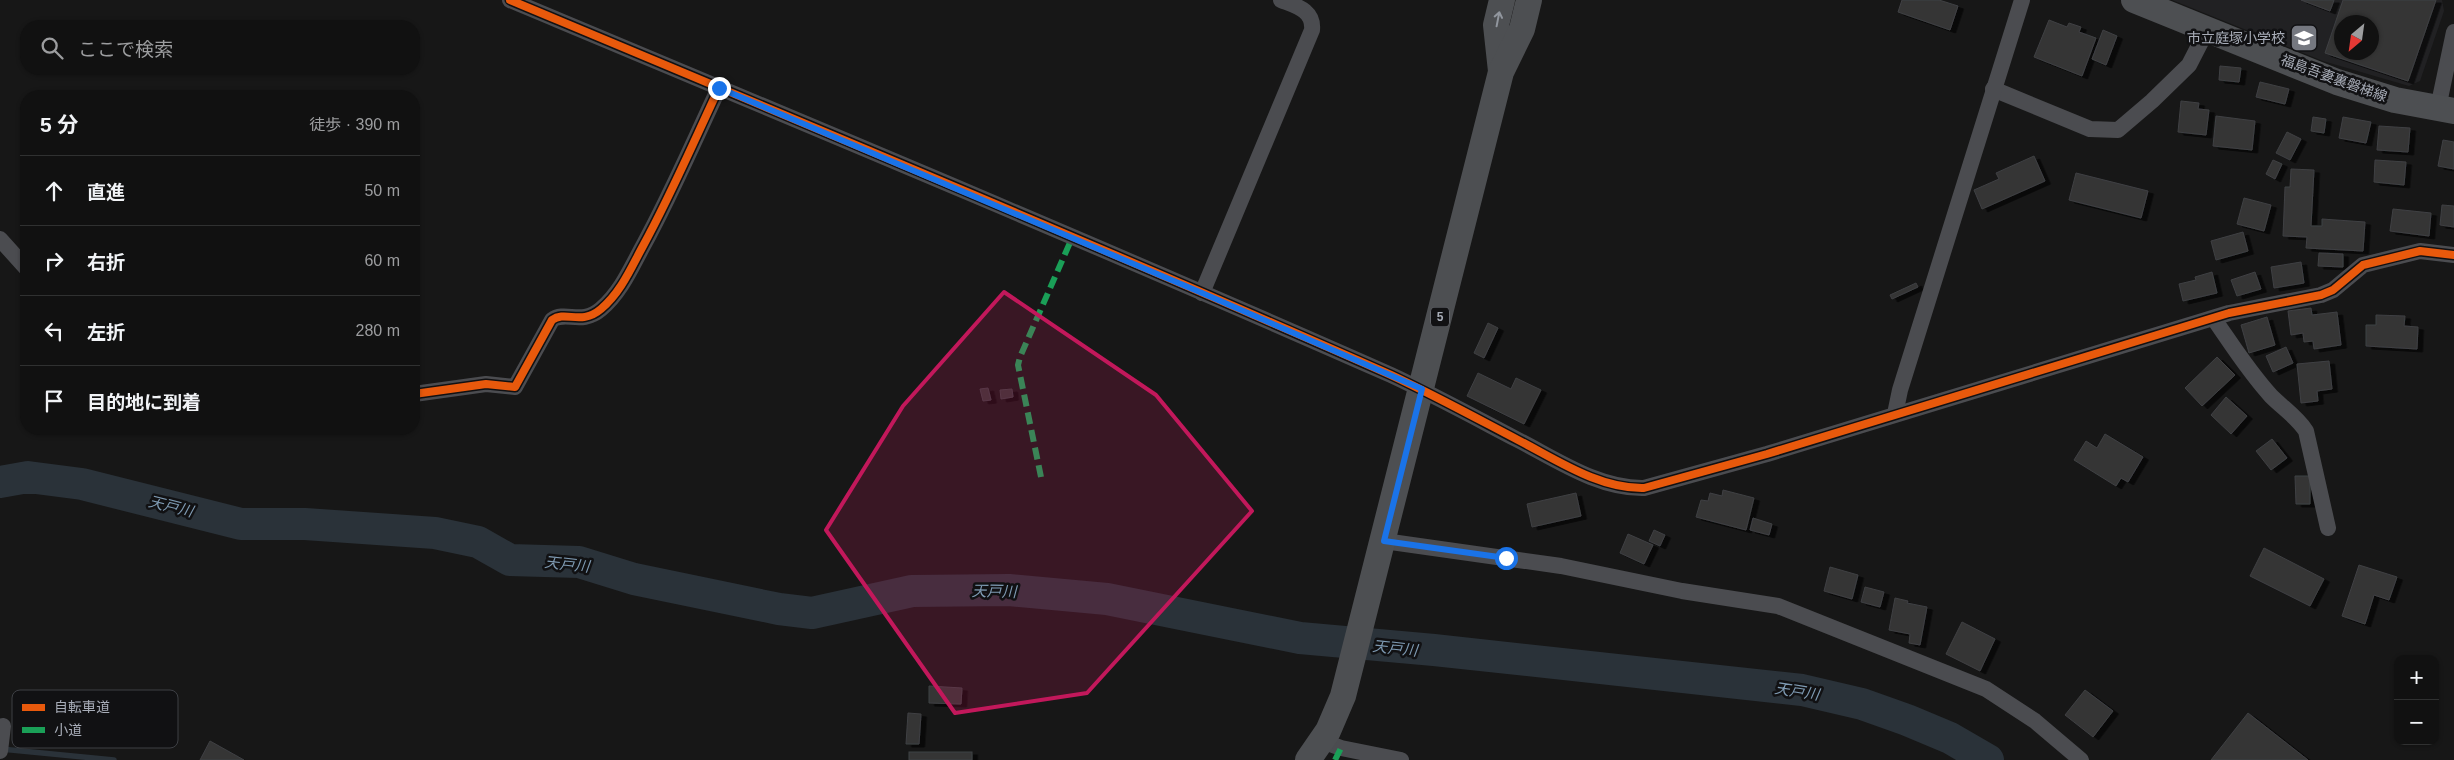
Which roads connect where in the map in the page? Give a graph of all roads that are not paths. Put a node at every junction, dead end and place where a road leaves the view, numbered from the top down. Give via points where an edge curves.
1 (510, 0) edge
2 (1281, 0) edge
3 (1502, 0) edge
4 (1529, 0) edge
5 (2022, 0) edge
6 (2134, 0) edge
7 (2207, 30) junction
8 (2454, 32) edge
9 (1501, 72) junction
10 (719, 88) junction
11 (1993, 90) junction
12 (2446, 110) edge
13 (0, 239) edge
14 (2454, 254) edge
15 (20, 261) edge
16 (1202, 293) junction
17 (2214, 319) junction
18 (1422, 389) junction
19 (420, 393) edge
20 (1895, 414) junction
21 (2328, 528) dead end
22 (1381, 551) junction
23 (3, 726) dead end
24 (0, 747) edge
25 (1315, 750) edge
26 (1400, 760) edge
27 (2081, 760) edge

1 - 10 street
2 - 16 street via 1301,8 1310,16 1312,30
9 -> 3 main road, 5 via 1496,25
4 - 9 main road, 5 via 1522,29
5 - 11 street
6 - 7 main road, 福島吾妻裏磐梯線
7 - 11 street via 2189,65 2118,130 2090,129
7 - 12 main road, 福島吾妻裏磐梯線 via 2337,82 2395,100
8 - 12 street
9 - 18 main road, 5
10 - 16 street
10 - 19 street via 658,219 614,296 589,317 558,317 552,320 515,387 486,384
11 - 20 street
13 - 15 street
14 - 17 street via 2420,251 2363,264 2333,290 2321,295 2229,313
16 - 18 street
17 - 20 street
17 - 21 street via 2271,396 2306,431
18 - 20 street via 1565,464 1629,488 1644,488 1767,454
18 - 22 main road, 5
22 - 25 main road, 5 via 1343,696
22 - 27 street via 1562,566 1682,591 1778,606 1986,689 2035,720
23 - 24 street
25 - 26 street via 1341,748

